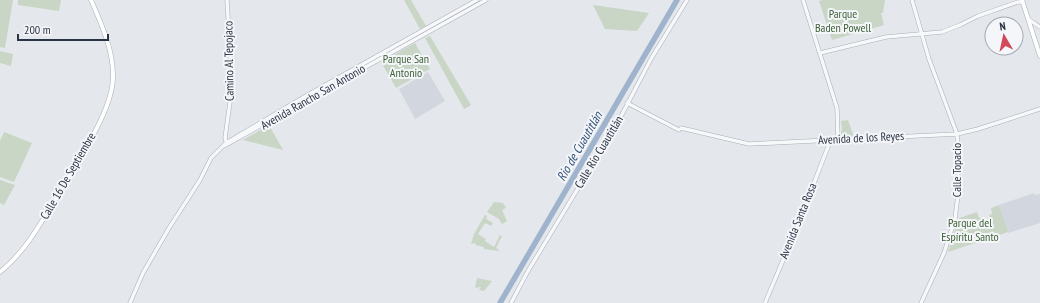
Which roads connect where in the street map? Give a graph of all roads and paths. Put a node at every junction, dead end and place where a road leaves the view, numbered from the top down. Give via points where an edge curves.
1 (91, 0) edge
2 (227, 0) edge
3 (477, 0) edge
4 (486, 0) edge
5 (686, 0) edge
6 (803, 0) edge
7 (912, 0) edge
8 (1022, 1) edge
9 (1028, 19) junction
10 (1040, 27) edge
11 (922, 33) junction
12 (820, 53) junction
13 (1040, 56) edge
14 (627, 103) junction
15 (1040, 109) edge
16 (956, 134) junction
17 (831, 139) junction
18 (838, 139) junction
19 (226, 145) junction
20 (0, 272) edge
21 (130, 303) edge
22 (512, 303) edge
23 (765, 303) edge
24 (921, 303) edge

1 - 20 main road, Calle 16 De Septiembre via 107,42 112,69 113,80 108,100 99,123 79,159 28,243
2 - 19 street, Camino Al Tepojaco via 232,83
3 - 19 street, Avenida Rancho San Antonio via 298,101
4 - 19 street, Avenida Rancho San Antonio
5 - 14 street, Calle Río Cuautitlán
6 - 12 street
7 - 11 street, Calle Topacio
8 - 9 main road
8 - 11 street via 990,11 942,32
9 - 10 street
9 - 13 main road
11 - 12 street via 886,37
11 - 16 street, Calle Topacio
12 - 18 street via 838,108
14 - 17 street, Avenida de los Reyes via 680,129 749,144
14 - 22 street, Calle Río Cuautitlán via 528,271
15 - 16 street, Avenida de los Reyes
16 - 18 street, Avenida de los Reyes
16 - 24 street, Calle Topacio via 958,194 955,219 944,254
17 - 18 street, Avenida de los Reyes
17 - 23 street, Avenida Santa Rosa
19 - 21 street, Avenida Rancho San Antonio via 211,158 143,273

